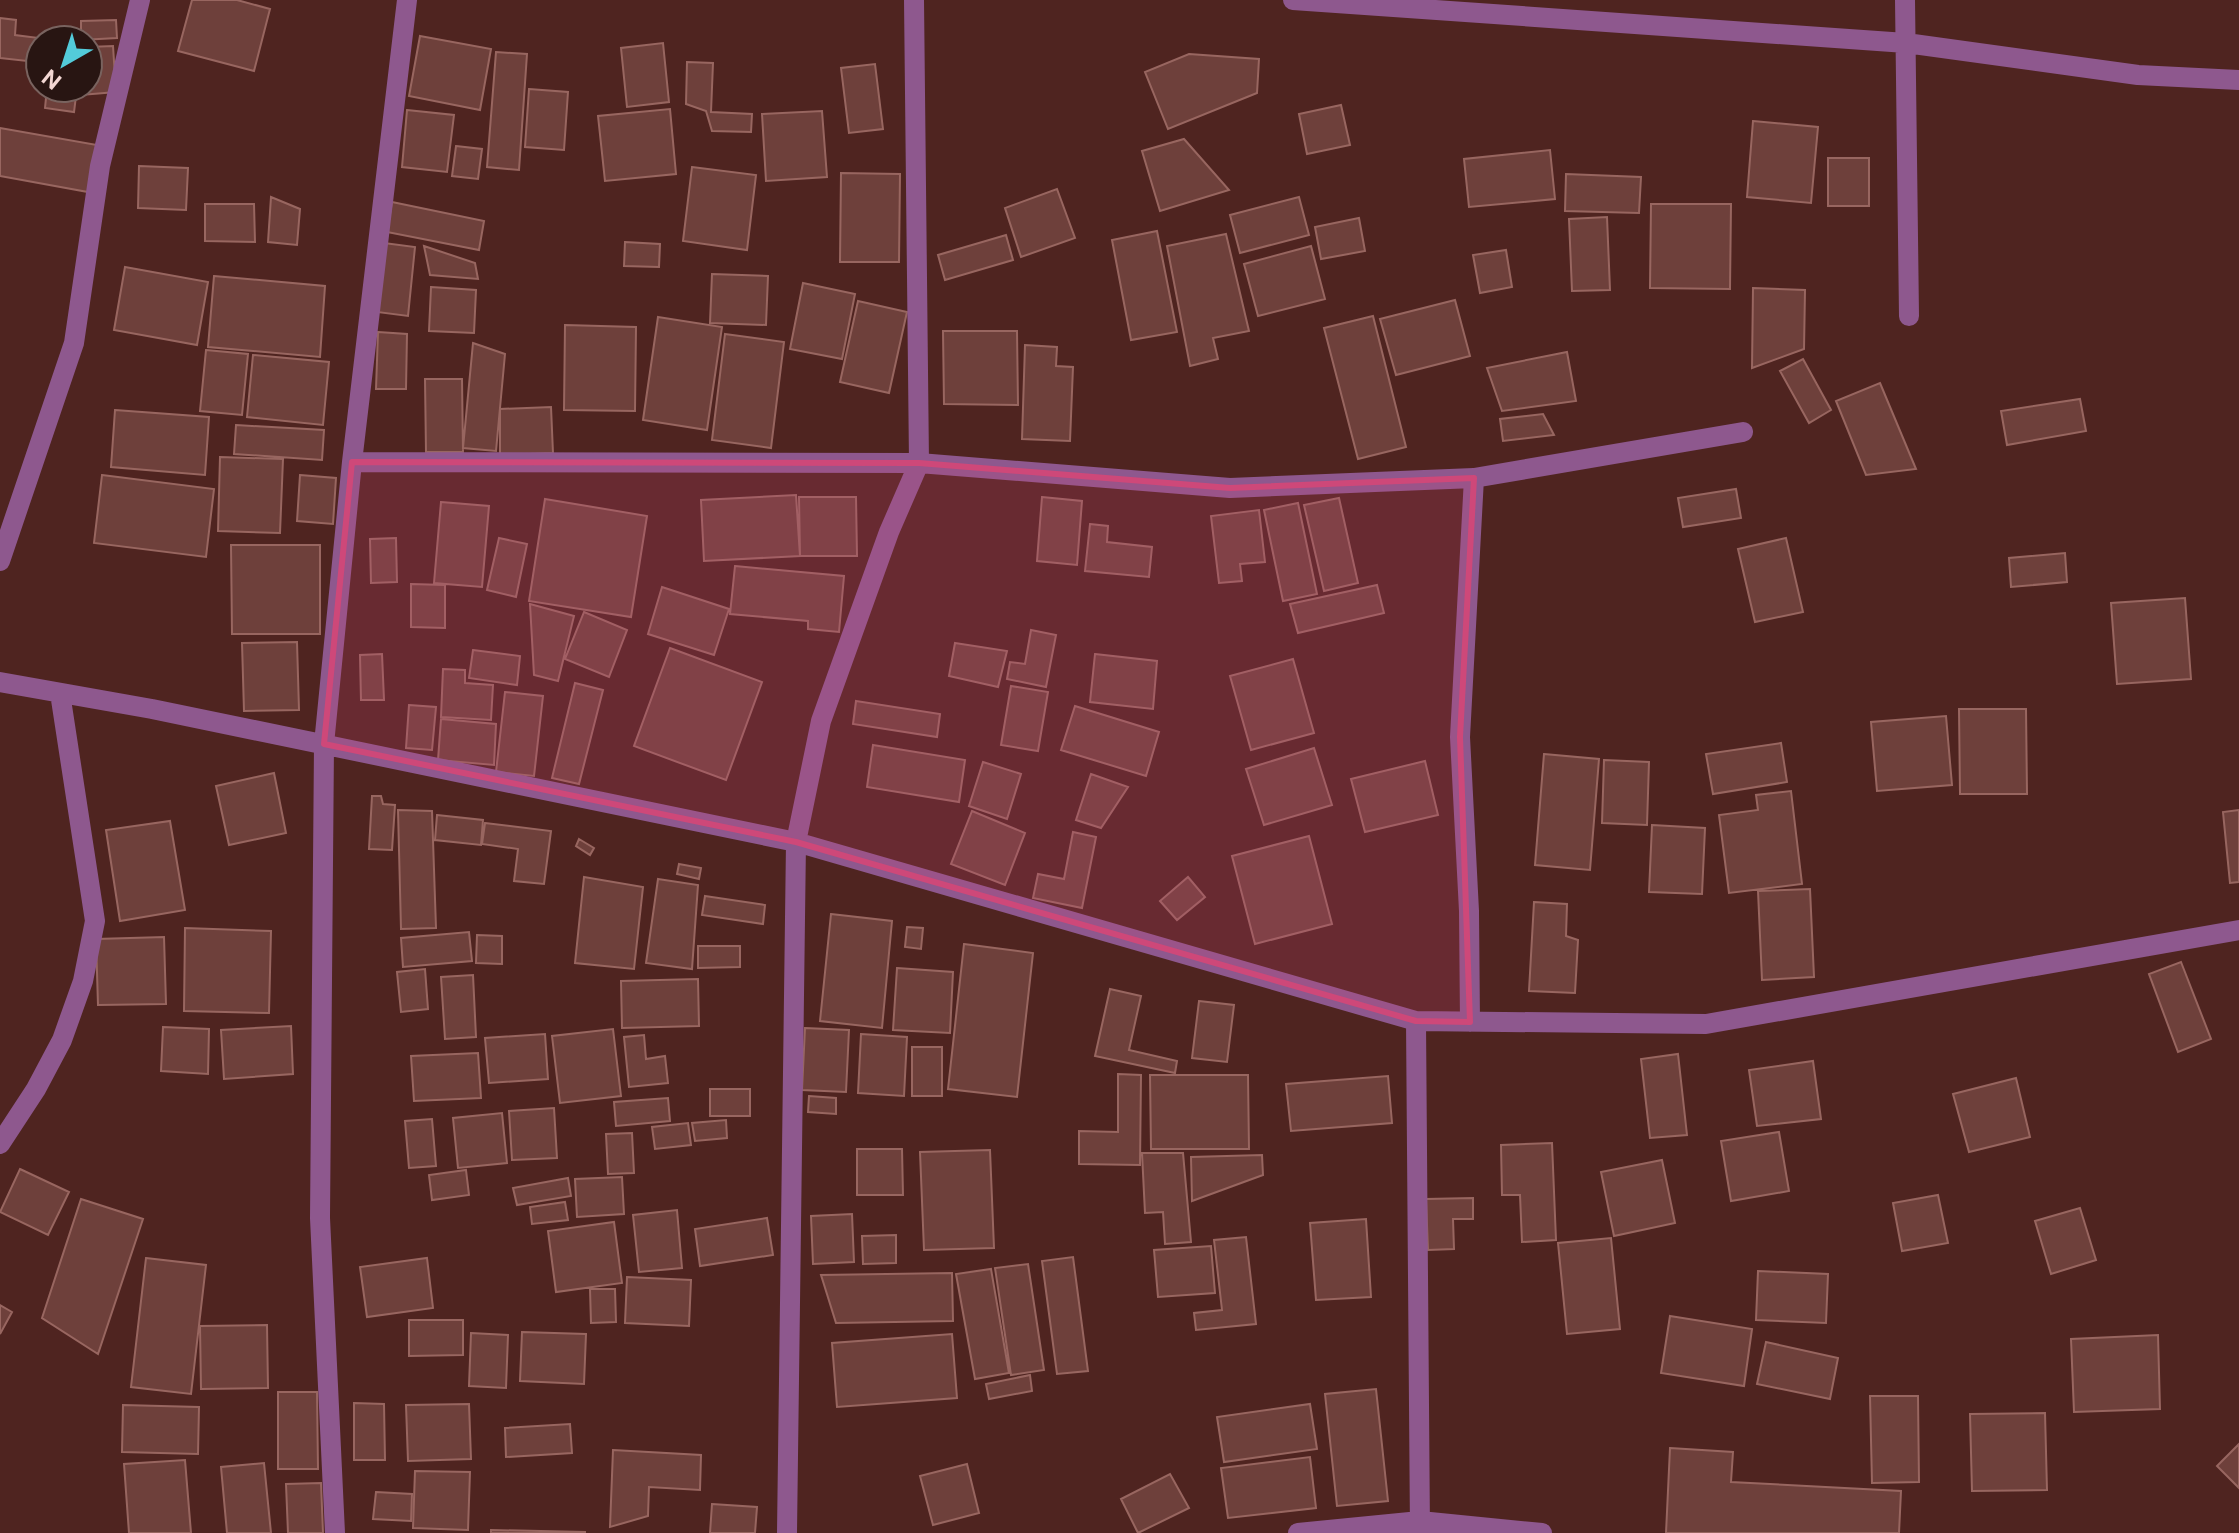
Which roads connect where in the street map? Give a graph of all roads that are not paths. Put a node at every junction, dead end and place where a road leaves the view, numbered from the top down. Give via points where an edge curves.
1 (140, 0) edge
2 (407, 0) edge
3 (914, 0) edge
4 (1293, 0) edge
5 (1905, 0) edge
6 (1906, 43) junction
7 (2239, 80) edge
8 (1909, 316) dead end
9 (1743, 432) dead end
10 (352, 462) junction
11 (919, 463) junction
12 (1474, 478) junction
13 (0, 561) edge
14 (0, 682) edge
15 (60, 693) junction
16 (324, 744) junction
17 (796, 842) junction
18 (2239, 930) edge
19 (1416, 1021) junction
20 (1470, 1022) junction
21 (0, 1144) edge
22 (1420, 1527) edge
23 (335, 1533) edge
24 (787, 1533) edge
25 (1298, 1533) edge
26 (1542, 1533) edge

1 - 13 street via 100,166 74,343
2 - 10 street
3 - 11 street
4 - 6 street
5 - 6 street
6 - 7 street via 2138,75
6 - 8 street
9 - 12 street
10 - 11 street
10 - 16 street
11 - 12 street via 1230,488
11 - 17 street via 821,721
12 - 20 street via 1460,737
14 - 15 street
15 - 16 street
15 - 21 street via 95,921 83,981 62,1040
16 - 17 street
16 - 23 street via 320,1218
17 - 19 street
17 - 24 street
18 - 20 street via 1706,1024
19 - 20 street
19 - 22 street
22 - 25 street
22 - 26 street

